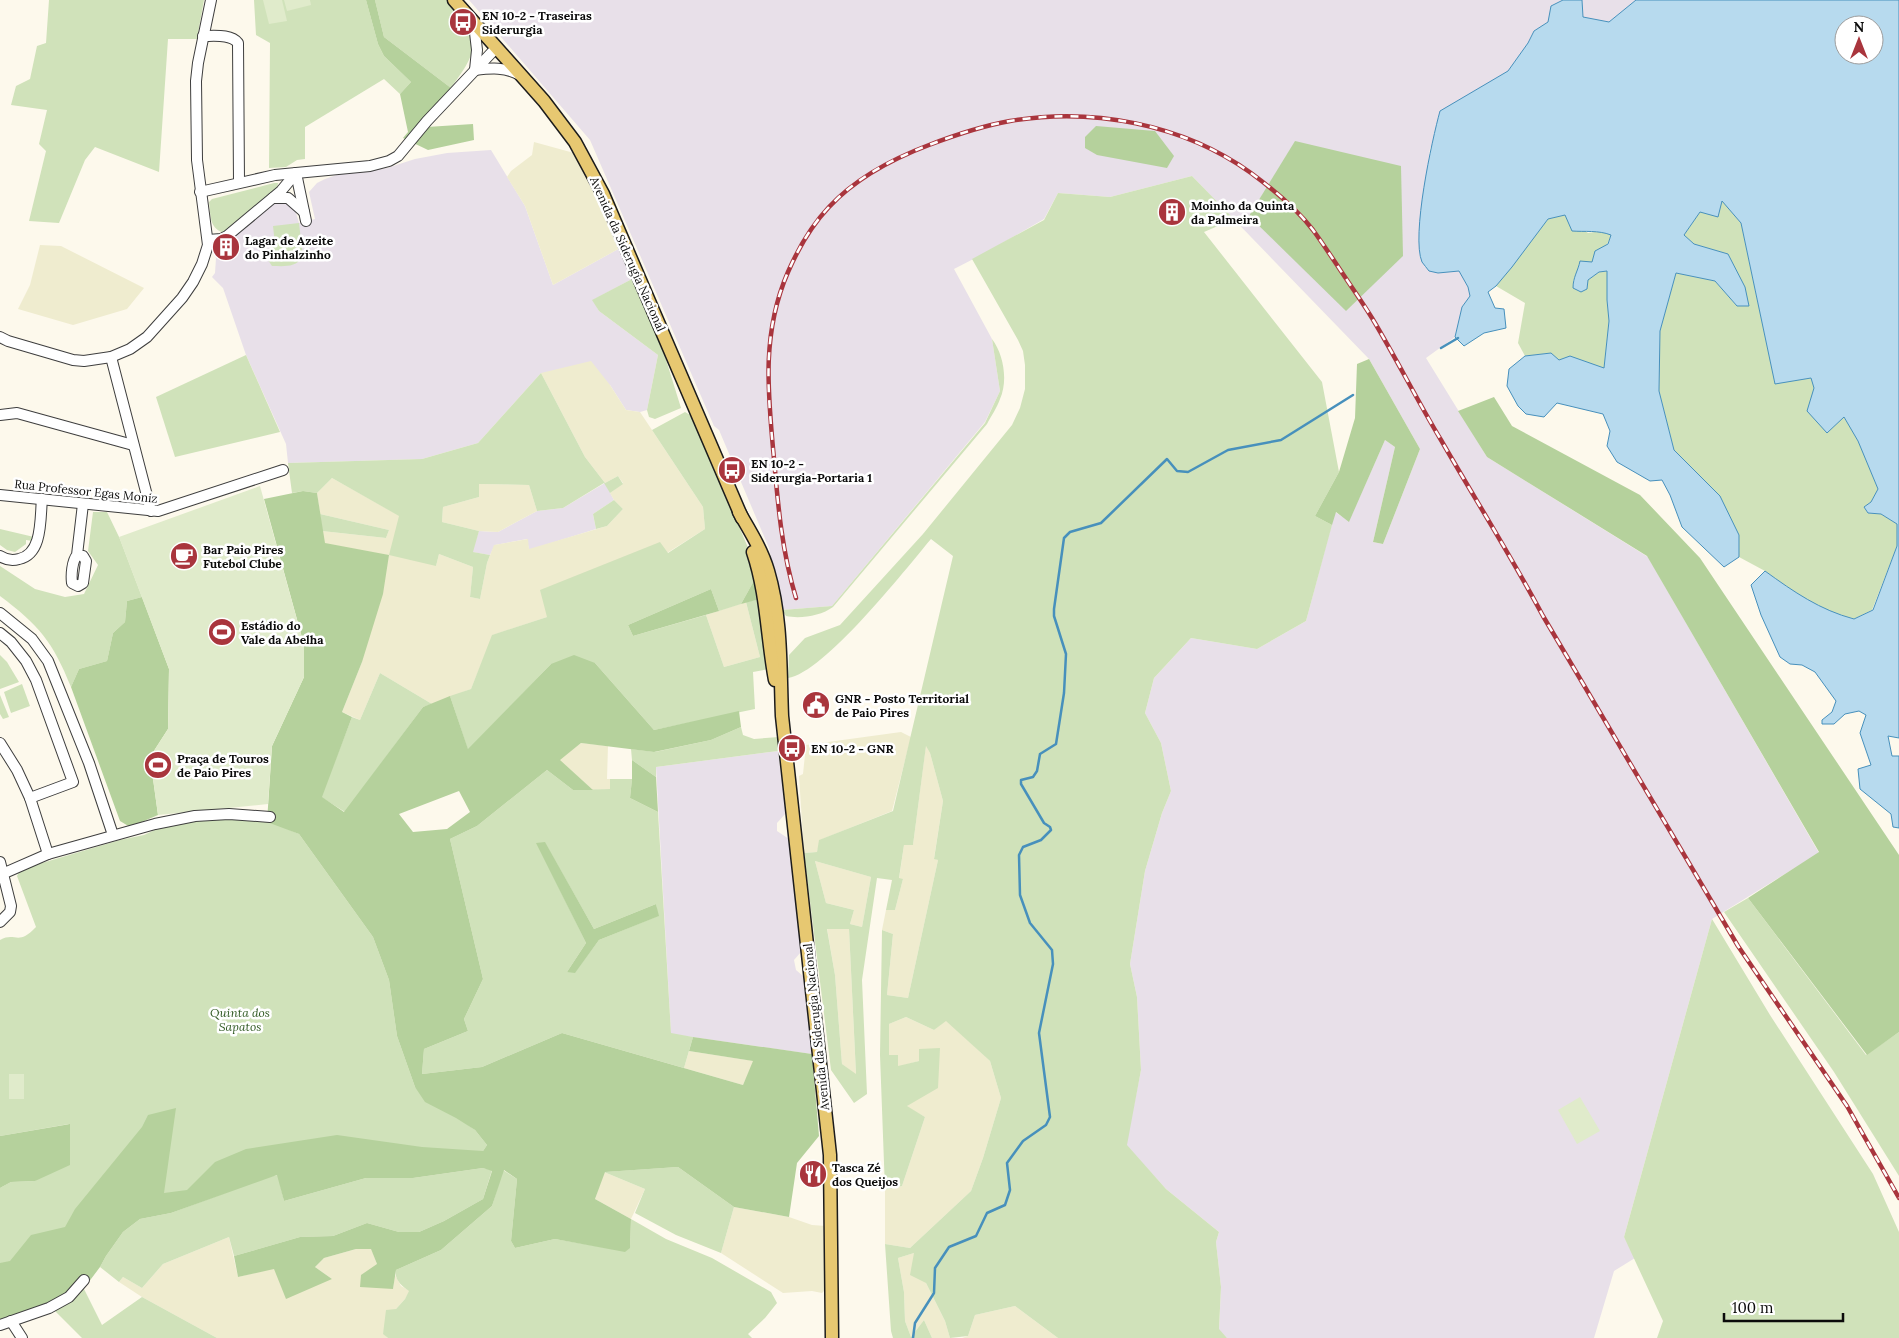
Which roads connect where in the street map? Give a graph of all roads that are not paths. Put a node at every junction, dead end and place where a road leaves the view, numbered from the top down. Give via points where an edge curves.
1 (211, 0) edge
2 (454, 0) edge
3 (474, 24) junction
4 (203, 36) junction
5 (496, 48) junction
6 (475, 70) junction
7 (522, 77) junction
8 (296, 173) junction
9 (275, 175) junction
10 (239, 182) junction
11 (283, 189) junction
12 (200, 192) junction
13 (273, 198) junction
14 (208, 240) junction
15 (0, 338) edge
16 (111, 357) junction
17 (0, 414) edge
18 (133, 445) junction
19 (283, 470) dead end
20 (0, 495) edge
21 (42, 499) junction
22 (83, 504) junction
23 (151, 511) junction
24 (77, 555) dead end
25 (0, 556) edge
26 (0, 613) edge
27 (0, 633) edge
28 (0, 743) edge
29 (30, 798) junction
30 (270, 817) dead end
31 (113, 835) junction
32 (48, 854) junction
33 (0, 862) edge
34 (2, 874) edge
35 (0, 922) edge
36 (84, 1280) dead end
37 (11, 1321) junction
38 (0, 1325) edge
39 (22, 1338) edge
40 (832, 1338) edge

1 - 4 street
2 - 3 main road, Avenida da Siderugia Nacional
3 - 5 main road, Avenida da Siderugia Nacional
3 - 6 street
4 - 10 street via 230,37 238,43
4 - 12 street via 196,81
5 - 6 street
5 - 7 main road, Avenida da Siderugia Nacional
6 - 7 street via 504,68
6 - 8 street via 398,156 370,166
7 - 40 main road, Avenida da Siderugia Nacional via 575,142 603,194 739,512 757,565 782,716 830,1155
8 - 9 street
8 - 11 street
8 - 13 street via 305,217 288,198
9 - 10 street
9 - 11 street
10 - 12 street
11 - 13 street
12 - 14 street
13 - 14 street via 227,236
14 - 16 street via 202,264 182,298 140,343
15 - 16 street via 73,360
16 - 18 street
17 - 18 street via 18,413
18 - 23 street
19 - 23 street, Rua Professor Egas Moniz via 167,510
20 - 21 street, Rua Professor Egas Moniz
21 - 22 street, Rua Professor Egas Moniz
21 - 25 street via 38,535 32,552 17,560
22 - 23 street, Rua Professor Egas Moniz
22 - 24 street
26 - 31 street via 32,639 48,661 89,763
27 - 29 street via 12,642 36,680 73,782
28 - 29 street
29 - 32 street
30 - 31 street via 195,816
31 - 32 street
32 - 34 street
33 - 34 street
34 - 35 street via 11,909
36 - 37 street via 69,1297 49,1308
37 - 38 street
37 - 39 street

